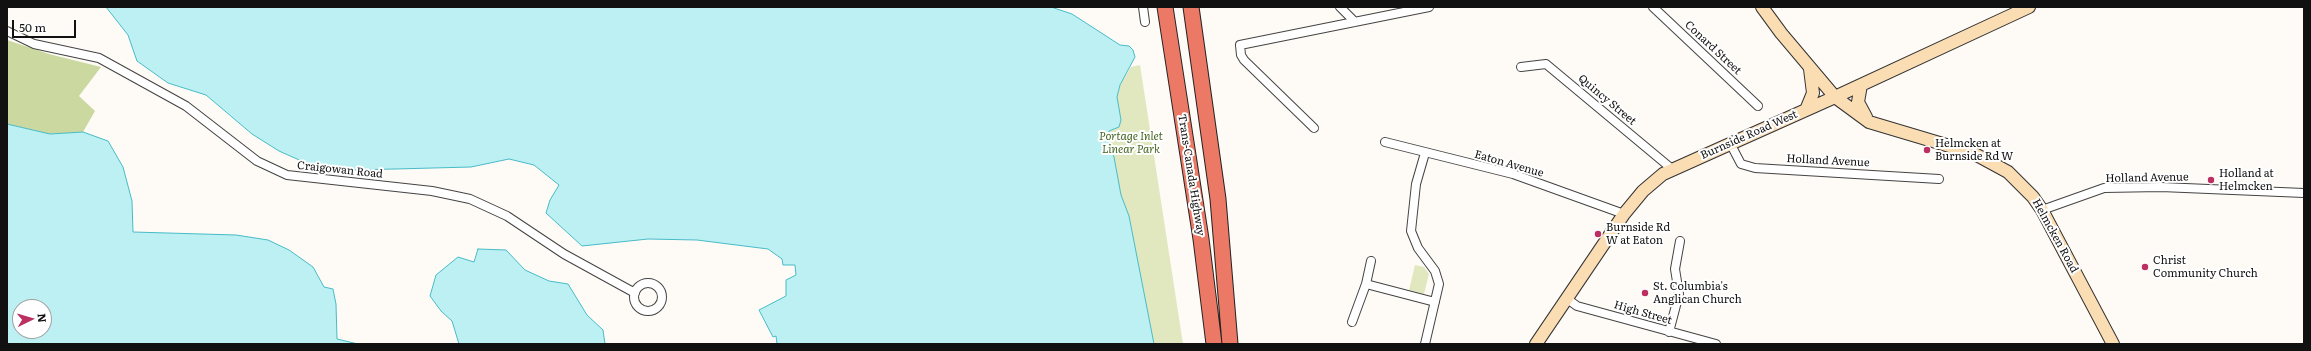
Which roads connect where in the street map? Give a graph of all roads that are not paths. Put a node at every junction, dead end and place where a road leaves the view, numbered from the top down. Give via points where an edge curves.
1 (1143, 7) edge
2 (1157, 7) edge
3 (1165, 7) edge
4 (1191, 7) edge
5 (1199, 7) edge
6 (1340, 7) edge
7 (1429, 7) edge
8 (1653, 7) edge
9 (1762, 7) edge
10 (2029, 7) edge
11 (1145, 22) dead end
12 (1355, 22) junction
13 (7, 31) edge
14 (1521, 67) dead end
15 (1810, 68) junction
16 (1861, 85) junction
17 (1835, 97) junction
18 (1758, 106) dead end
19 (1806, 110) junction
20 (1869, 122) junction
21 (1314, 128) dead end
22 (1385, 142) dead end
23 (1730, 143) junction
24 (1425, 153) junction
25 (1215, 168) junction
26 (1672, 169) junction
27 (1939, 178) dead end
28 (2304, 193) edge
29 (2042, 210) junction
30 (1624, 214) junction
31 (1201, 239) junction
32 (1680, 241) dead end
33 (1371, 261) dead end
34 (1366, 284) junction
35 (635, 293) dead end
36 (1566, 298) junction
37 (1435, 302) junction
38 (1352, 322) dead end
39 (1669, 332) junction
40 (1214, 344) edge
41 (1230, 344) edge
42 (1425, 344) edge
43 (1536, 344) edge
44 (1714, 344) edge
45 (2113, 344) edge

1 - 11 street
2 - 31 highway via 1189,205
3 - 31 highway, Trans-Canada Highway
4 - 25 highway, Trans-Canada Highway
5 - 25 highway via 1214,114
6 - 12 street
7 - 12 street
8 - 18 street, Conard Street
9 - 15 street, Helmcken Road
10 - 16 street, Burnside Road West
12 - 21 street via 1240,45 1244,60
13 - 35 street, Craigowan Road via 34,44 99,58 186,106 257,161 286,175 432,191 470,199 507,216 571,258
14 - 26 street, Quincy Street via 1546,64
15 - 17 street, Helmcken Road
15 - 19 street via 1813,93
16 - 17 street, Burnside Road West
16 - 20 street via 1858,102
17 - 19 street, Burnside Road West
17 - 20 street, Helmcken Road
19 - 23 street, Burnside Road West
20 - 29 street, Helmcken Road via 1973,153 2008,172
22 - 24 street, Eaton Avenue
23 - 26 street, Burnside Road West
23 - 27 street, Holland Avenue via 1741,164 1755,168
24 - 30 street, Eaton Avenue via 1513,174
24 - 37 street via 1416,184 1411,231 1418,248 1438,277
25 - 41 highway, Trans-Canada Highway
26 - 30 street, Burnside Road West via 1655,180
28 - 29 street, Holland Avenue via 2161,187 2104,188
29 - 45 street, Helmcken Road
30 - 36 street, Burnside Road West
31 - 40 highway, Trans-Canada Highway
32 - 39 street via 1675,269 1679,294
33 - 34 street
34 - 37 street
34 - 38 street
36 - 39 street, High Street via 1577,306
36 - 43 street, Burnside Road West
37 - 42 street
39 - 44 street, High Street

